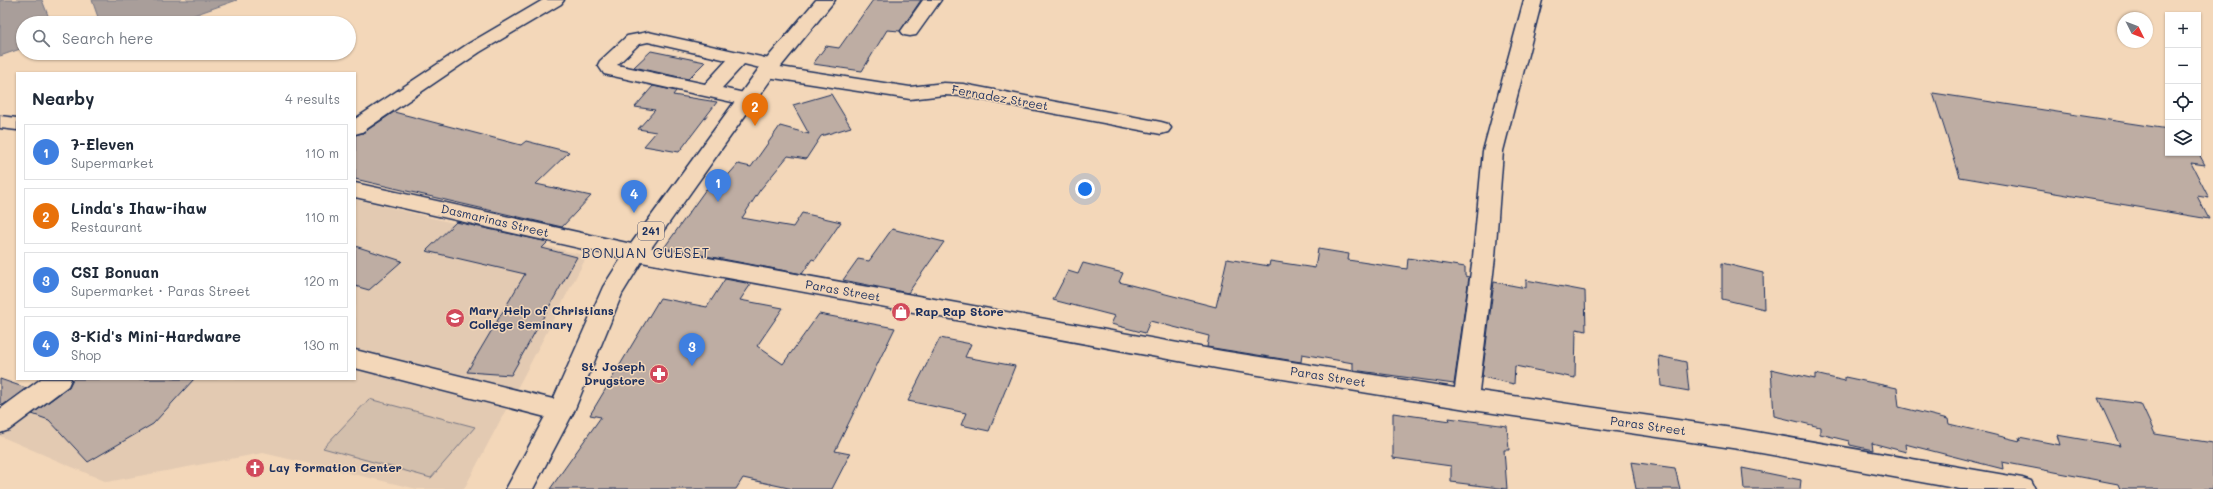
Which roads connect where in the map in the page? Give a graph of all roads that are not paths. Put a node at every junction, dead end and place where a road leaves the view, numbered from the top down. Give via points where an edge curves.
1 (555, 0) edge
2 (826, 0) edge
3 (932, 0) edge
4 (1533, 0) edge
5 (910, 32) dead end
6 (740, 57) junction
7 (770, 68) junction
8 (709, 91) junction
9 (746, 99) junction
10 (0, 122) edge
11 (16, 124) edge
12 (356, 127) edge
13 (1161, 128) dead end
14 (356, 190) edge
15 (636, 253) junction
16 (356, 359) edge
17 (58, 380) edge
18 (1466, 399) junction
19 (560, 411) junction
20 (0, 423) edge
21 (519, 489) edge
22 (2022, 489) edge

1 - 12 street via 474,48
2 - 7 street, 241
3 - 5 street
4 - 18 street via 1493,151 1484,257
6 - 7 street, Fernadez Street
6 - 8 street
6 - 8 street, Fernadez Street via 648,37 633,40 607,64 608,68
7 - 9 street, 241
7 - 13 street, Fernadez Street via 910,92 963,90
8 - 9 street
9 - 15 street, 241
10 - 11 street
14 - 15 street, Dasmarinas Street
15 - 18 street, Paras Street via 1222,360
15 - 19 street, 241 via 611,293
16 - 19 street
17 - 20 street
18 - 22 street, Paras Street via 1739,439
19 - 21 street, 241

